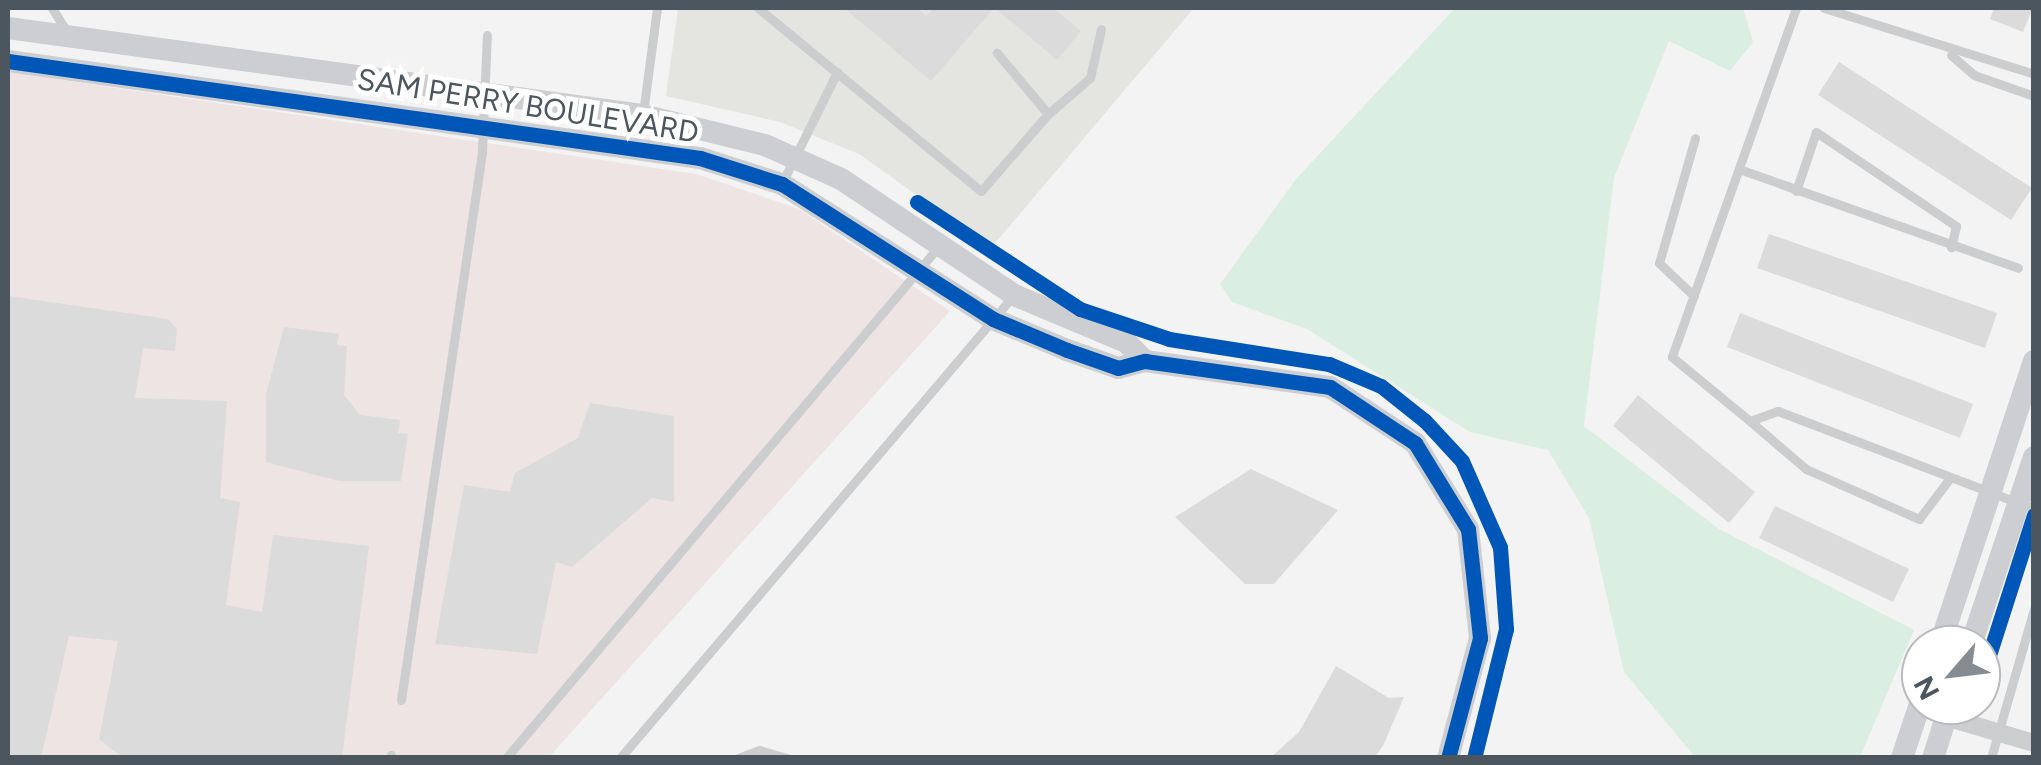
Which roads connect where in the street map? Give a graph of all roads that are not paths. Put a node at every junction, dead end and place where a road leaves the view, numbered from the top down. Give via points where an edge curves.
1 (52, 8) edge
2 (657, 8) edge
3 (758, 8) edge
4 (1796, 8) edge
5 (1824, 8) edge
6 (8, 28) edge
7 (1101, 29) dead end
8 (487, 35) dead end
9 (70, 38) junction
10 (998, 53) dead end
11 (1951, 55) junction
12 (8, 61) edge
13 (837, 72) junction
14 (2034, 74) edge
15 (485, 96) junction
16 (2034, 96) edge
17 (1048, 114) junction
18 (642, 115) junction
19 (483, 123) junction
20 (1694, 138) dead end
21 (792, 157) junction
22 (1739, 170) junction
23 (782, 184) junction
24 (1796, 191) junction
25 (941, 244) junction
26 (1951, 247) junction
27 (2018, 268) dead end
28 (921, 269) junction
29 (1014, 294) junction
30 (1694, 296) junction
31 (994, 319) junction
32 (1145, 361) junction
33 (2034, 361) edge
34 (1750, 421) junction
35 (2034, 457) edge
36 (1950, 478) junction
37 (1990, 494) junction
38 (2026, 507) edge
39 (2034, 609) edge
40 (1947, 625) edge
41 (1980, 625) edge
42 (402, 700) dead end
43 (1913, 725) edge
44 (1943, 725) edge
45 (1986, 725) edge
46 (1999, 730) junction
47 (2034, 743) edge
48 (506, 758) edge
49 (620, 758) edge
50 (738, 758) edge
51 (787, 758) edge
52 (1448, 758) edge
53 (1902, 758) edge
54 (1932, 758) edge
55 (1990, 758) edge

1 - 9 lane
2 - 18 lane
3 - 13 lane
4 - 22 lane
5 - 11 lane
6 - 9 street, SAM PERRY BOULEVARD
7 - 17 lane via 1090,78
8 - 15 lane
9 - 15 street, SAM PERRY BOULEVARD
10 - 17 lane
11 - 14 lane
11 - 16 lane via 1974,75
12 - 19 street, SAM PERRY BOULEVARD
13 - 17 lane via 981,191
13 - 21 lane
15 - 18 street, SAM PERRY BOULEVARD
15 - 19 lane
18 - 21 street, SAM PERRY BOULEVARD
19 - 23 street, SAM PERRY BOULEVARD via 622,142
19 - 42 lane
20 - 30 lane via 1660,263
21 - 23 lane
21 - 25 street, SAM PERRY BOULEVARD
22 - 24 lane
22 - 30 lane
23 - 28 street, SAM PERRY BOULEVARD
24 - 26 lane
24 - 26 lane via 1816,132 1956,226
25 - 28 lane
25 - 29 street, SAM PERRY BOULEVARD
26 - 27 lane
28 - 31 street, SAM PERRY BOULEVARD
28 - 48 lane
29 - 31 lane
29 - 32 street, SAM PERRY BOULEVARD via 1126,342
30 - 34 lane via 1672,357
31 - 32 street, SAM PERRY BOULEVARD via 1118,368
31 - 49 lane
32 - 52 street, SAM PERRY BOULEVARD via 1330,387 1391,423 1429,460 1464,518 1482,602
33 - 37 street
34 - 36 lane via 1778,411
34 - 36 lane via 1806,468 1919,520
35 - 38 street
36 - 37 lane
37 - 38 lane
37 - 40 street
38 - 41 street
39 - 46 lane
43 - 53 street
44 - 54 street
45 - 46 street
46 - 47 street
46 - 55 lane
50 - 51 lane via 759,750

